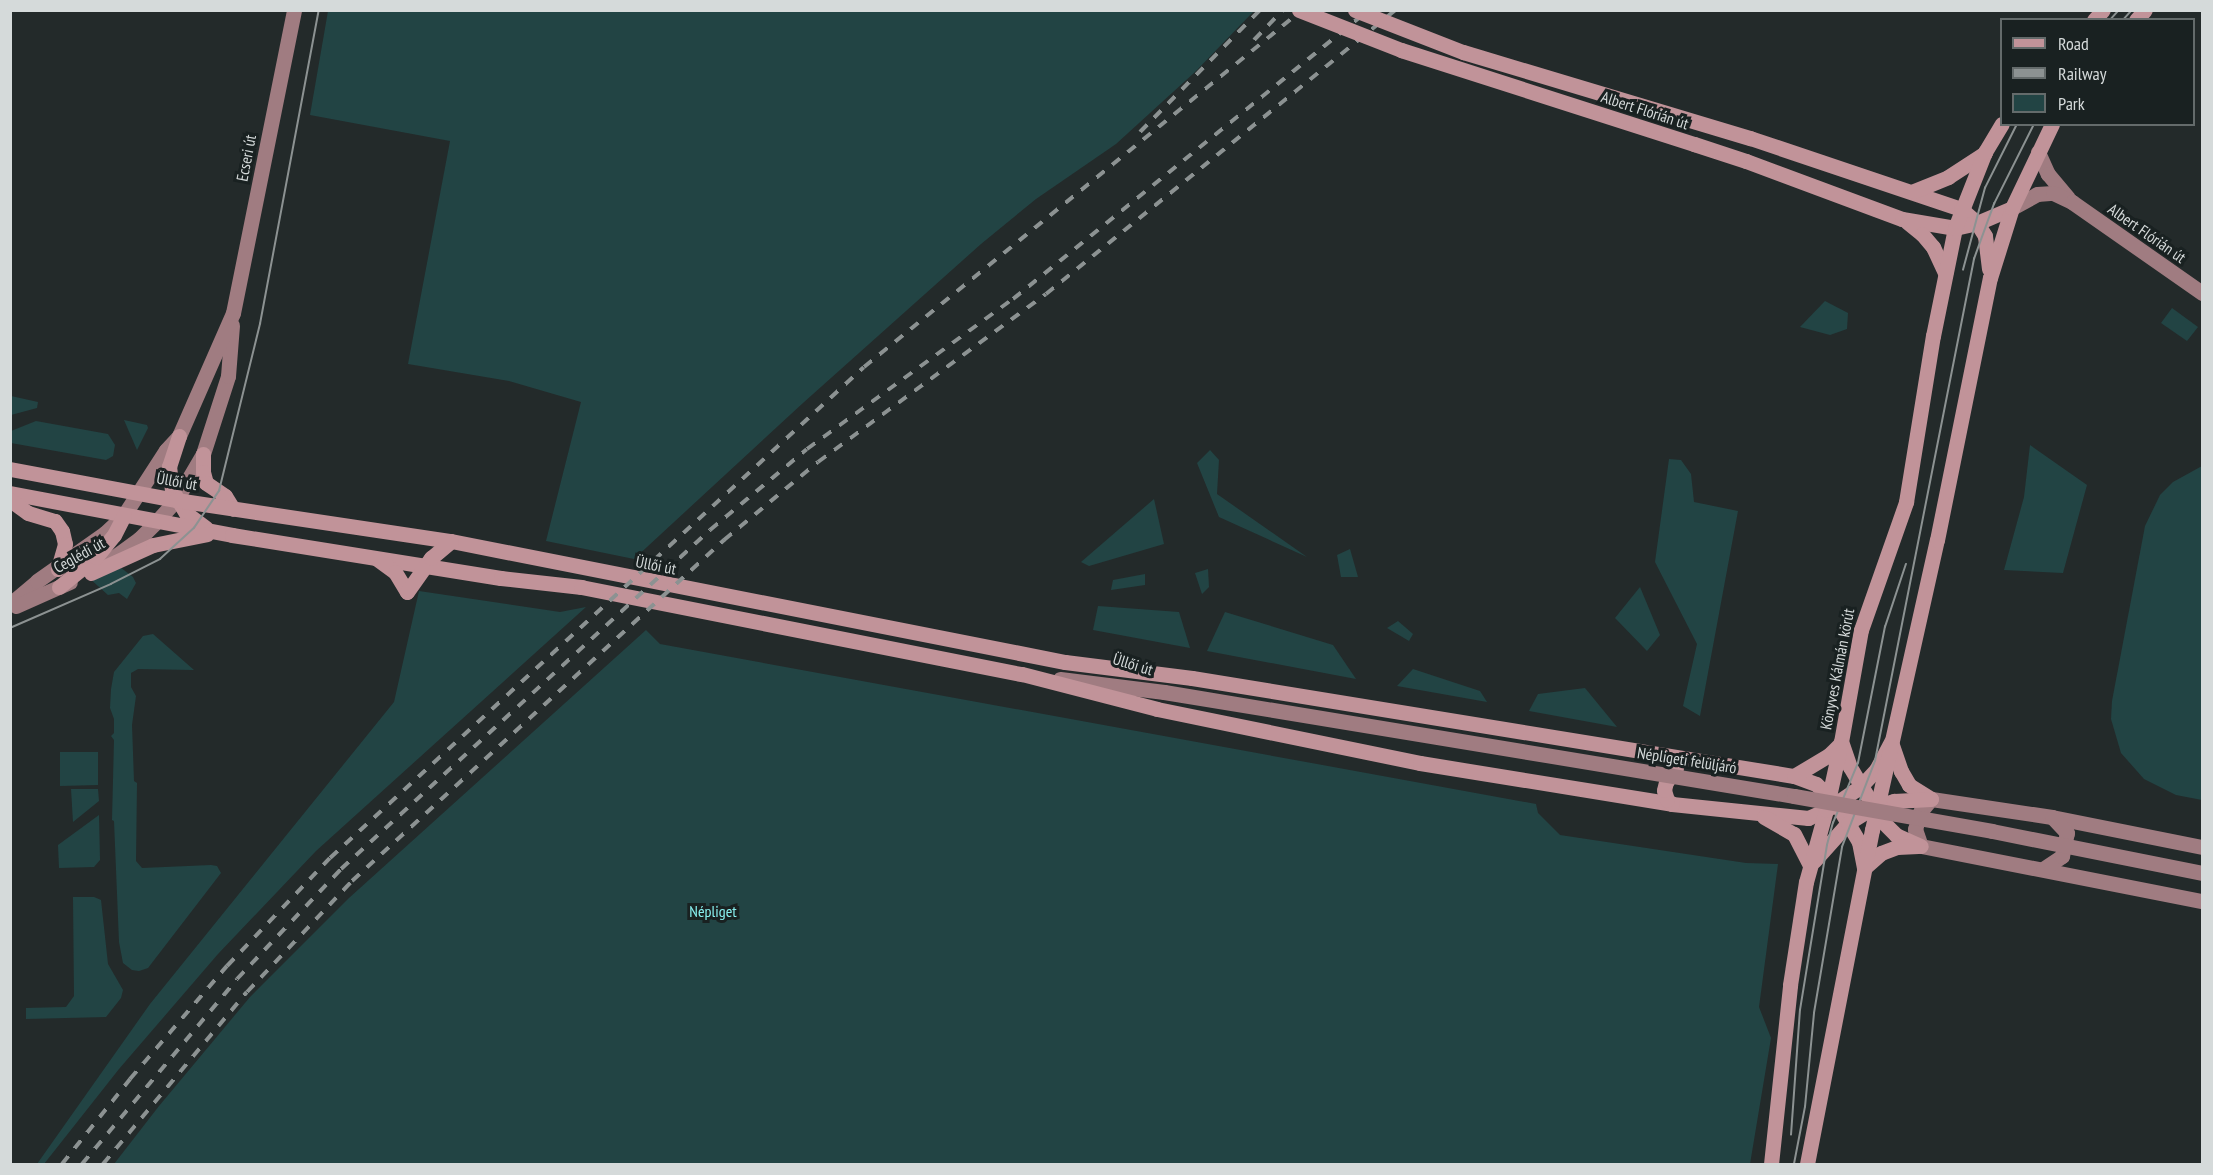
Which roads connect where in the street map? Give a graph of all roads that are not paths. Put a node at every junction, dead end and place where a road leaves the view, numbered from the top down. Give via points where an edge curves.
1 (294, 10) edge
2 (1299, 10) edge
3 (1355, 10) edge
4 (2001, 126) edge
5 (2051, 126) edge
6 (1985, 152) junction
7 (2038, 152) junction
8 (1914, 191) junction
9 (2072, 202) junction
10 (2012, 208) junction
11 (1961, 209) junction
12 (1902, 219) junction
13 (1977, 223) junction
14 (1955, 228) junction
15 (1945, 273) junction
16 (1990, 278) junction
17 (2202, 293) edge
18 (233, 313) junction
19 (179, 436) junction
20 (203, 454) junction
21 (10, 469) edge
22 (97, 485) junction
23 (10, 493) edge
24 (140, 493) junction
25 (10, 500) edge
26 (176, 500) junction
27 (233, 509) junction
28 (124, 515) junction
29 (157, 521) junction
30 (216, 532) junction
31 (451, 541) junction
32 (374, 557) junction
33 (425, 565) junction
34 (58, 569) junction
35 (91, 573) junction
36 (59, 587) junction
37 (10, 604) edge
38 (10, 609) edge
39 (1065, 662) junction
40 (1022, 674) junction
41 (1164, 692) junction
42 (1841, 742) junction
43 (1891, 742) junction
44 (1685, 759) junction
45 (1728, 765) junction
46 (1794, 776) junction
47 (1860, 787) junction
48 (1930, 799) junction
49 (1831, 803) junction
50 (1672, 804) junction
51 (1876, 808) junction
52 (1720, 809) junction
53 (1761, 815) junction
54 (2052, 817) junction
55 (1848, 823) junction
56 (1921, 846) junction
57 (2202, 847) edge
58 (1810, 865) junction
59 (1864, 868) junction
60 (2043, 869) junction
61 (2202, 873) edge
62 (2202, 901) edge
63 (1771, 1164) edge
64 (1807, 1164) edge

1 - 18 main road, Ecseri út
2 - 12 main road, Albert Flórián út, bridge via 1401,50 1746,161
3 - 8 main road, Albert Flórián út, bridge via 1463,52
4 - 6 main road, Könyves Kálmán körút
5 - 7 main road
6 - 8 main road via 1948,177
6 - 11 main road, Könyves Kálmán körút
7 - 9 main road, Albert Flórián út via 2048,174
7 - 10 main road
8 - 11 main road, Albert Flórián út
9 - 10 main road, Albert Flórián út via 2053,193 2037,194
9 - 17 main road, Albert Flórián út
10 - 13 main road
10 - 16 main road
11 - 13 main road
11 - 14 main road, Könyves Kálmán körút
12 - 14 main road, Albert Flórián út
12 - 15 main road via 1933,247
13 - 14 main road
13 - 16 main road via 1985,236
14 - 15 main road, Könyves Kálmán körút
15 - 42 main road, Könyves Kálmán körút via 1906,502 1861,630
16 - 43 main road
18 - 19 main road, Ecseri út
18 - 20 main road, Ecseri út via 228,376
19 - 24 main road, Ecseri út
19 - 26 main road via 170,466
20 - 26 main road, Ecseri út
20 - 27 main road via 206,483 225,496
21 - 22 main road, Üllői út
22 - 24 main road, Üllői út
22 - 28 main road via 117,499
23 - 28 main road, Üllői út
24 - 26 main road, Üllői út
24 - 28 main road, Ceglédi út
25 - 34 main road via 28,513 55,521 62,531 65,544
26 - 27 main road, Üllői út
26 - 29 main road, Ceglédi út
26 - 30 main road via 197,524
27 - 31 main road, Üllői út
28 - 29 main road, Üllői út
28 - 34 main road, Ceglédi út
28 - 36 main road via 96,557
29 - 30 main road, Üllői út
29 - 35 main road, Ceglédi út
30 - 32 main road, Üllői út
30 - 35 main road via 153,546
31 - 33 main road
31 - 39 main road, Üllői út
32 - 33 main road, Üllői út
32 - 33 main road via 394,572 407,592
33 - 40 main road, Üllői út via 581,587
34 - 37 main road, Ceglédi út
35 - 36 main road, Ceglédi út
36 - 38 main road, Ceglédi út
39 - 41 main road, Üllői út
39 - 44 main road via 1192,678
40 - 41 main road, Üllői út
40 - 50 main road via 1157,709 1408,761
41 - 61 main road, Népligeti felüljáró, bridge via 1806,798
42 - 46 main road via 1829,755
42 - 47 main road
42 - 49 main road, Könyves Kálmán körút
43 - 47 main road
43 - 48 main road via 1909,785
43 - 51 main road
44 - 45 main road
44 - 50 main road via 1666,782 1664,790
45 - 46 main road
45 - 52 main road via 1737,786 1729,806
46 - 49 main road via 1816,784
47 - 49 main road
47 - 51 main road
48 - 51 main road via 1894,801
48 - 54 main road
48 - 56 main road via 1916,822
49 - 53 main road via 1808,818
49 - 55 main road
49 - 58 main road, Könyves Kálmán körút
50 - 52 main road
51 - 55 main road
51 - 56 main road via 1896,835
51 - 59 main road
52 - 53 main road
53 - 58 main road via 1794,834
54 - 57 main road
54 - 60 main road via 2067,833 2062,856
55 - 58 main road
55 - 59 main road via 1858,842
56 - 59 main road via 1897,847 1881,853
56 - 60 main road
58 - 63 main road, Könyves Kálmán körút via 1790,986
59 - 64 main road
60 - 62 main road

